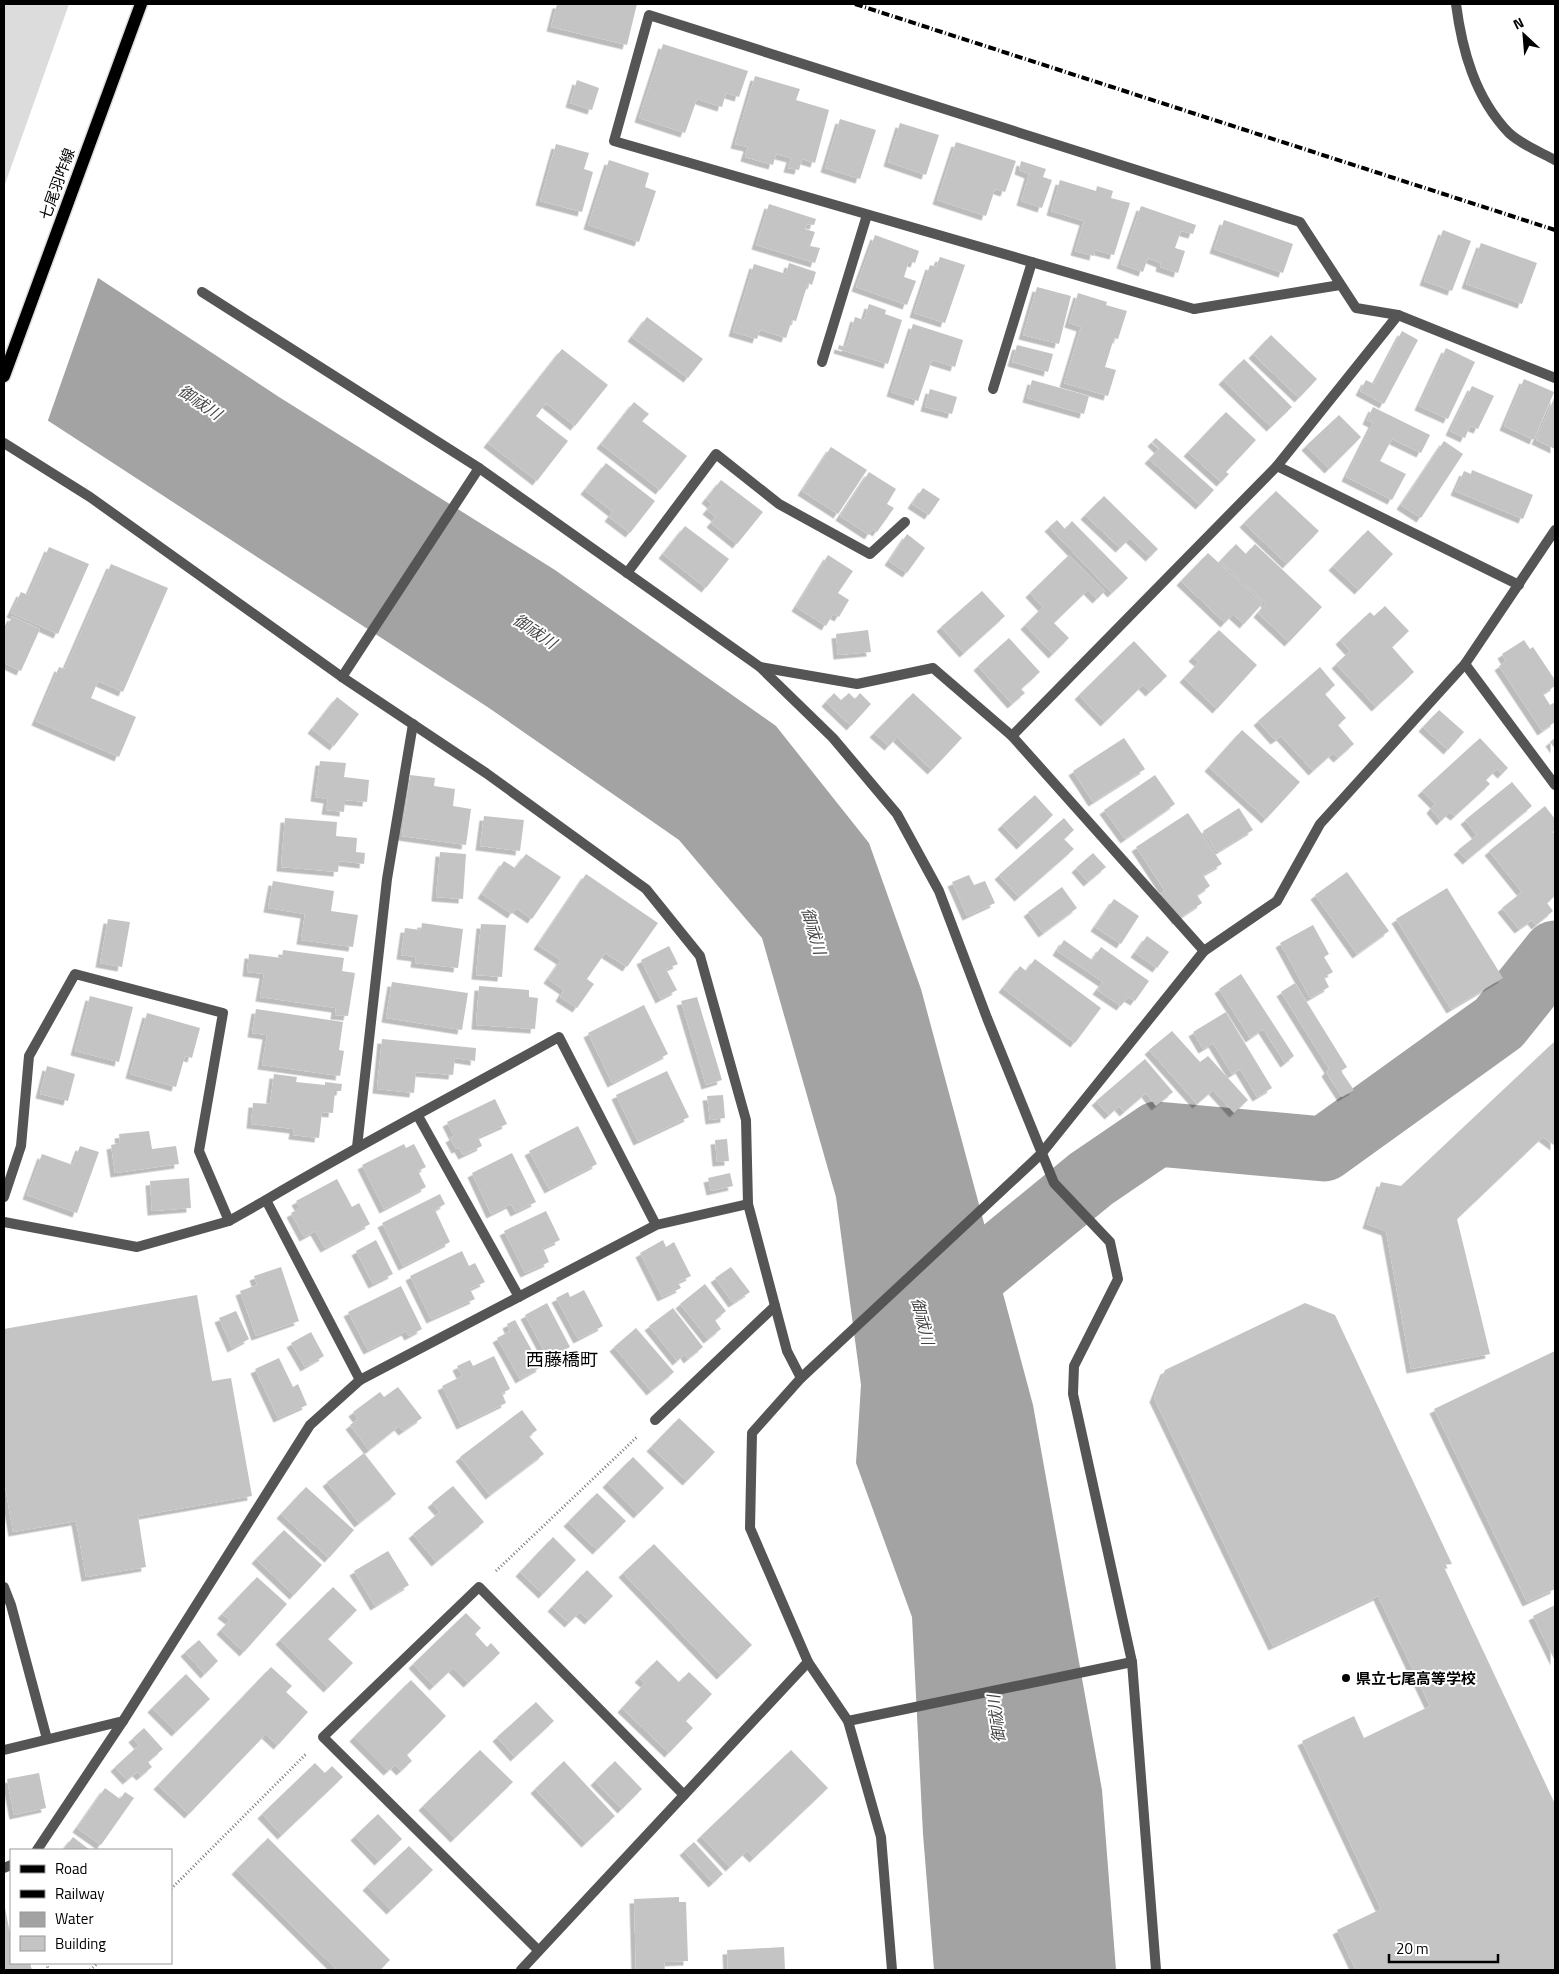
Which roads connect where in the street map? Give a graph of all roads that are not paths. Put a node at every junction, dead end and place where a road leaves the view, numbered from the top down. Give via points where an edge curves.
1 (141, 4) edge
2 (1456, 4) edge
3 (1555, 160) edge
4 (867, 215) junction
5 (1032, 262) junction
6 (1340, 285) junction
7 (202, 292) dead end
8 (1398, 315) junction
9 (822, 362) dead end
10 (4, 376) edge
11 (1555, 378) edge
12 (993, 389) dead end
13 (4, 443) edge
14 (1277, 466) junction
15 (479, 468) junction
16 (905, 522) dead end
17 (1555, 530) edge
18 (627, 572) junction
19 (1519, 586) junction
20 (1465, 664) junction
21 (760, 667) junction
22 (342, 677) junction
23 (413, 724) junction
24 (1012, 736) junction
25 (1555, 784) edge
26 (1204, 951) junction
27 (418, 1116) junction
28 (356, 1146) junction
29 (1041, 1154) junction
30 (4, 1197) edge
31 (266, 1200) junction
32 (748, 1204) junction
33 (230, 1221) junction
34 (4, 1222) edge
35 (656, 1225) junction
36 (519, 1297) junction
37 (775, 1306) junction
38 (801, 1378) junction
39 (360, 1380) junction
40 (655, 1420) road end
41 (4, 1587) edge
42 (808, 1662) junction
43 (1132, 1662) junction
44 (123, 1721) junction
45 (848, 1721) junction
46 (47, 1739) junction
47 (4, 1750) edge
48 (684, 1795) junction
49 (38, 1849) edge
50 (538, 1950) junction
51 (521, 1970) edge
52 (892, 1970) edge
53 (1156, 1970) edge

1 - 10 main road, 七尾羽咋線
2 - 3 street via 1475,82 1493,112 1524,144
4 - 5 street
4 - 6 street via 614,140 649,15 1300,222
4 - 9 street
5 - 6 street via 1194,309
5 - 12 street
6 - 8 street via 1356,308
7 - 15 street
8 - 11 street
8 - 14 street
13 - 22 street via 90,497
14 - 19 street
14 - 24 street
15 - 18 street
15 - 22 street
16 - 18 street via 870,554 779,504 716,454
17 - 19 street
18 - 21 street
19 - 20 street
20 - 25 street
20 - 26 street via 1320,824 1277,901
21 - 24 street via 856,684 933,668
21 - 29 street via 833,738 897,814 939,892
22 - 23 street
23 - 28 street via 387,879
23 - 32 street via 646,889 700,956 746,1120
24 - 26 street
26 - 29 street
27 - 28 street
27 - 35 street via 559,1037
27 - 36 street
28 - 31 street
29 - 38 street
29 - 43 street via 1054,1183 1110,1242 1118,1279 1074,1366 1073,1394
30 - 33 street via 21,1146 28,1056 75,974 223,1013 199,1151
31 - 33 street
31 - 39 street
32 - 35 street
32 - 37 street
33 - 34 street via 137,1247
35 - 36 street
36 - 39 street
37 - 38 street via 787,1351
37 - 40 street
38 - 42 street via 752,1433 750,1528
39 - 44 street via 310,1425
41 - 46 street via 12,1605
42 - 45 street
42 - 48 street
43 - 45 street
43 - 53 street
44 - 46 street
44 - 49 street
45 - 52 street via 881,1837
46 - 47 street
48 - 50 street
48 - 50 street via 479,1587 323,1738
50 - 51 street

